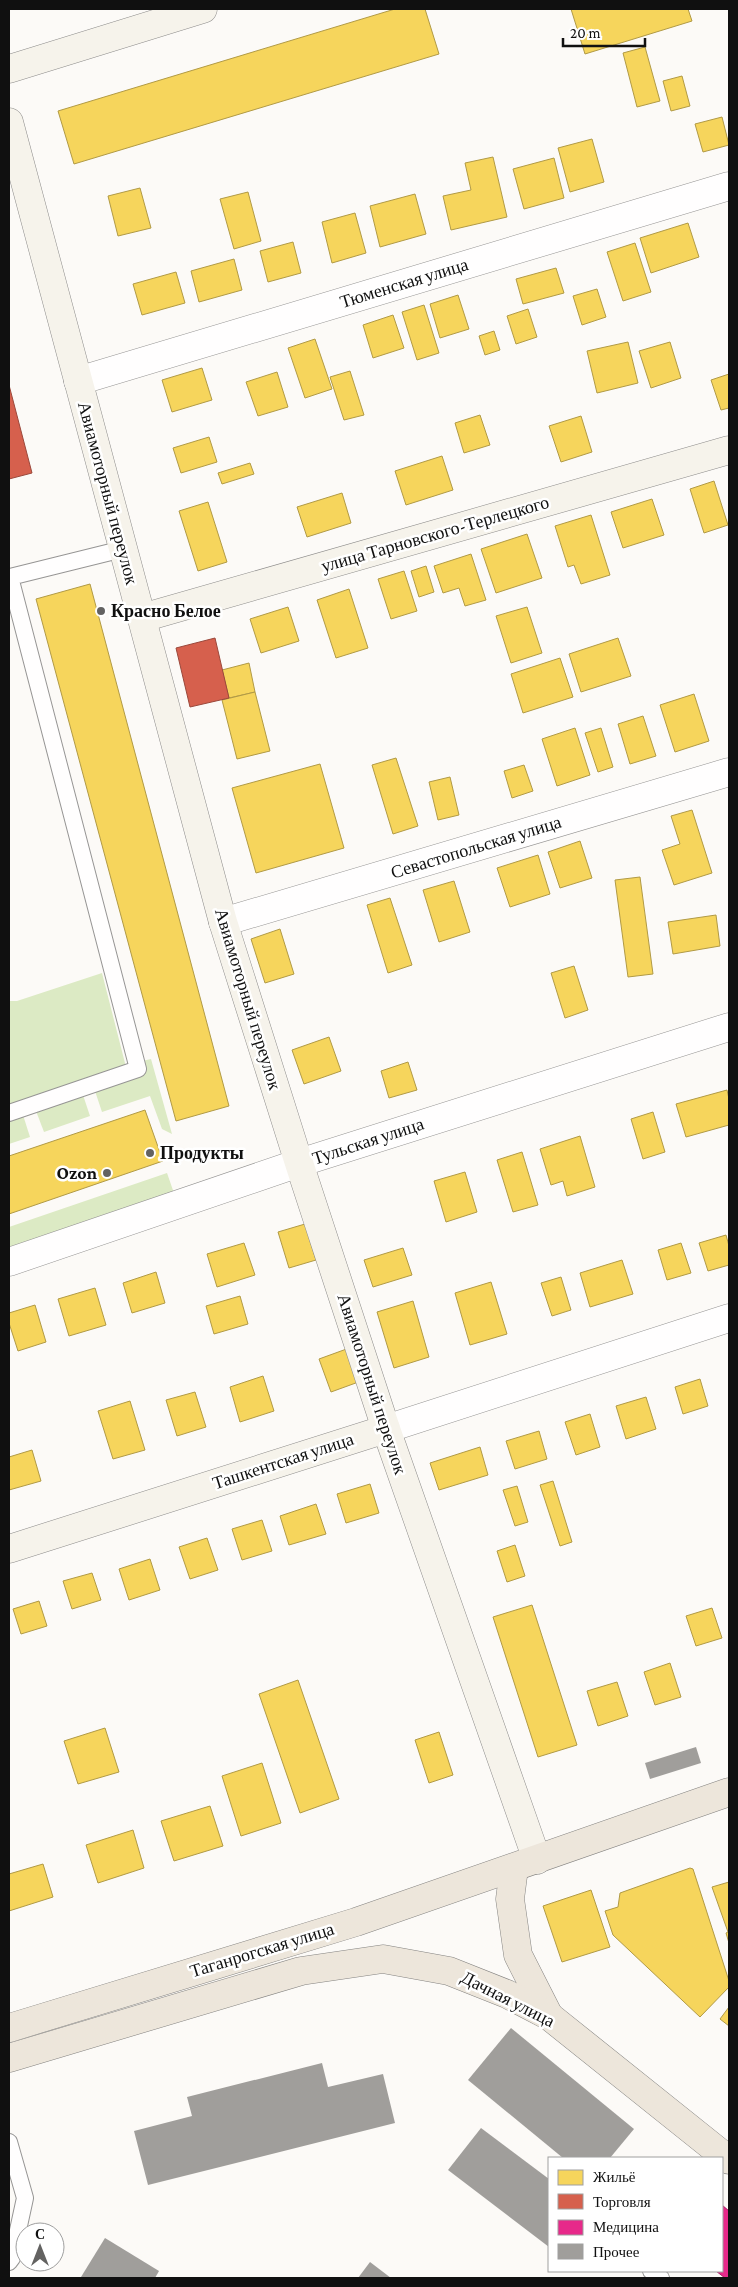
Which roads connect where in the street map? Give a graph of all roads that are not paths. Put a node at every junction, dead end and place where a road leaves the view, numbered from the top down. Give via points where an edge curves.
1 (203, 9) edge
2 (9, 69) edge
3 (9, 122) edge
4 (729, 186) edge
5 (78, 381) junction
6 (729, 450) edge
7 (123, 549) junction
8 (142, 618) junction
9 (729, 772) edge
10 (224, 922) junction
11 (729, 1027) edge
12 (9, 1113) edge
13 (299, 1163) junction
14 (9, 1262) edge
15 (729, 1318) edge
16 (386, 1428) junction
17 (9, 1549) edge
18 (729, 1792) edge
19 (525, 1864) junction
20 (301, 1971) joint
21 (549, 2016) junction
22 (9, 2028) edge
23 (9, 2058) edge
24 (9, 2142) edge
25 (729, 2160) edge
26 (9, 2262) edge

1 - 2 street
3 - 5 street, Авиамоторный переулок
4 - 5 street, Тюменская улица
5 - 7 street, Авиамоторный переулок
6 - 8 street, улица Тарновского-Терлецкого
7 - 8 street, Авиамоторный переулок
7 - 12 lane via 10,577 138,1069
8 - 10 street, Авиамоторный переулок
9 - 10 street, Севастопольская улица
10 - 13 street, Авиамоторный переулок
11 - 13 street, Тульская улица
13 - 14 street, Тульская улица
13 - 16 street, Авиамоторный переулок
15 - 16 street, Ташкентская улица
16 - 17 street, Ташкентская улица
16 - 19 street, Авиамоторный переулок
18 - 19 main road, Таганрогская улица
19 - 21 main road via 510,1899 518,1955
19 - 22 main road, Таганрогская улица via 356,1922
20 - 21 main road, Дачная улица via 383,1960 450,1970
20 - 23 main road, Таганрогская улица
21 - 25 main road, Дачная улица
24 - 26 lane via 25,2198

